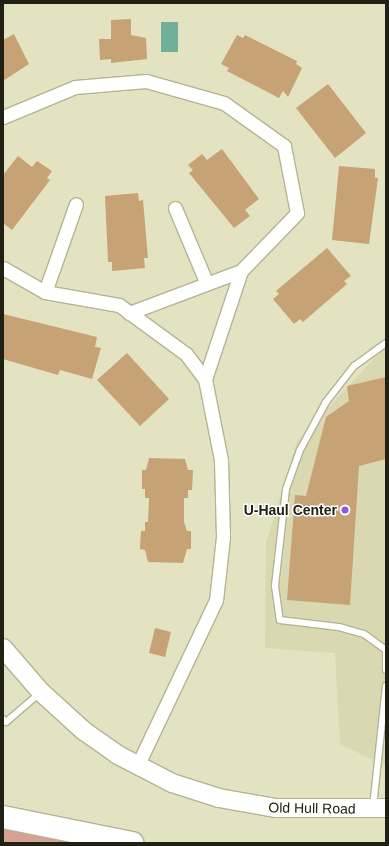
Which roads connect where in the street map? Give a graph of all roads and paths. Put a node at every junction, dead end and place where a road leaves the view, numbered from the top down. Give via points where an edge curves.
1 (3, 117) edge
2 (76, 204) dead end
3 (175, 208) dead end
4 (3, 268) edge
5 (241, 271) junction
6 (207, 284) junction
7 (45, 292) junction
8 (129, 313) junction
9 (386, 343) edge
10 (205, 379) junction
11 (3, 648) edge
12 (386, 650) edge
13 (386, 670) edge
14 (386, 686) edge
15 (41, 692) junction
16 (3, 719) edge
17 (136, 766) junction
18 (379, 808) edge
19 (3, 818) edge
20 (132, 843) edge

1 - 5 street via 74,87 146,81 224,103 284,146 297,213
2 - 7 street
3 - 6 street
4 - 7 street
5 - 6 street
5 - 10 street
6 - 8 street
7 - 8 street via 119,305
8 - 10 street via 186,354
9 - 12 lane via 354,366 326,402 300,450 286,489 275,586 280,620 339,627 364,634
10 - 17 street via 220,460 223,537 216,600
11 - 15 main road, Old Hull Road
12 - 13 lane
14 - 18 lane
15 - 16 lane via 6,722
15 - 17 main road, Old Hull Road via 84,731
17 - 18 main road, Old Hull Road via 196,791 238,803 295,810
19 - 20 highway

